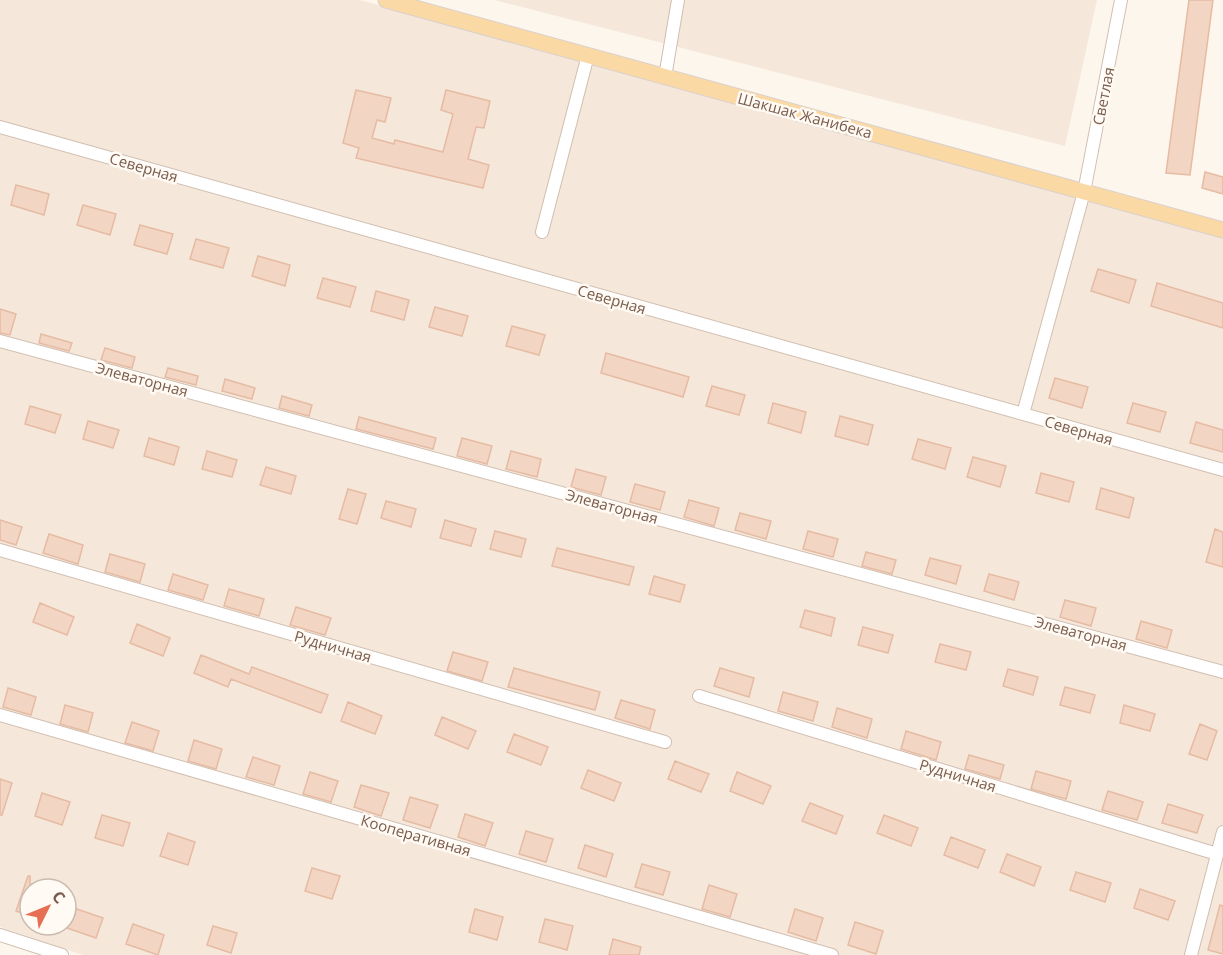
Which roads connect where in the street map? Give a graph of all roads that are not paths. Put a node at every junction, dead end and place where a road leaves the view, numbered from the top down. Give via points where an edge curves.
1 (386, 0) edge
2 (678, 0) edge
3 (1121, 0) edge
4 (588, 55) junction
5 (665, 76) junction
6 (0, 127) edge
7 (1084, 192) junction
8 (1223, 230) edge
9 (542, 232) dead end
10 (0, 341) edge
11 (1023, 414) junction
12 (1223, 470) edge
13 (0, 550) edge
14 (1223, 672) edge
15 (699, 696) dead end
16 (0, 715) edge
17 (665, 742) dead end
18 (1223, 832) edge
19 (1217, 854) junction
20 (0, 935) edge
21 (62, 955) edge
22 (832, 955) edge
23 (1191, 955) edge

1 - 4 main road, Шакшак Жанибека
2 - 5 street
3 - 7 street, Светлая
4 - 5 main road, Шакшак Жанибека
4 - 9 street
5 - 7 main road, Шакшак Жанибека
6 - 11 street, Северная
7 - 8 main road, Шакшак Жанибека
7 - 11 street, Светлая
10 - 14 street, Элеваторная
11 - 12 street, Северная
13 - 17 street, Рудничная
15 - 19 street, Рудничная
16 - 22 street, Кооперативная
18 - 19 street
19 - 23 street
20 - 21 street

